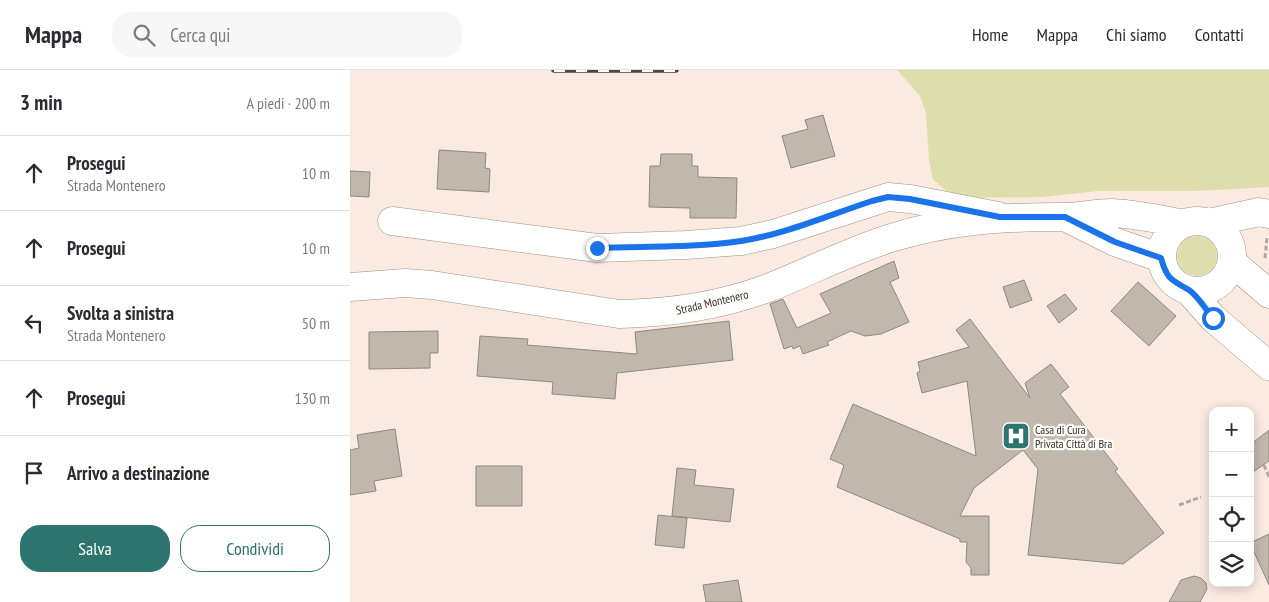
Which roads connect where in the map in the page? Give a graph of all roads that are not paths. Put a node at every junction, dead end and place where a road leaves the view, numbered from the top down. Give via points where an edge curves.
1 (1269, 214) edge
2 (1000, 217) junction
3 (1065, 217) junction
4 (1269, 220) edge
5 (392, 221) dead end
6 (1196, 223) junction
7 (1232, 257) junction
8 (1161, 258) junction
9 (350, 287) edge
10 (1189, 291) junction
11 (1265, 291) edge
12 (1269, 366) edge

1 - 6 main road via 1259,212
2 - 3 main road, Strada Montenero
2 - 5 main road via 888,197 741,241 597,248
2 - 9 main road, Strada Montenero via 933,227 890,238 766,288 685,310 620,314 432,285 405,283
3 - 6 main road, Strada Montenero via 1134,214
3 - 8 main road, Strada Montenero via 1115,242
4 - 7 main road via 1250,230
6 - 7 main road via 1224,234
6 - 8 main road via 1167,238
7 - 10 main road via 1228,273 1221,282 1212,288
7 - 11 main road
8 - 10 main road via 1170,279
10 - 12 main road via 1213,318

